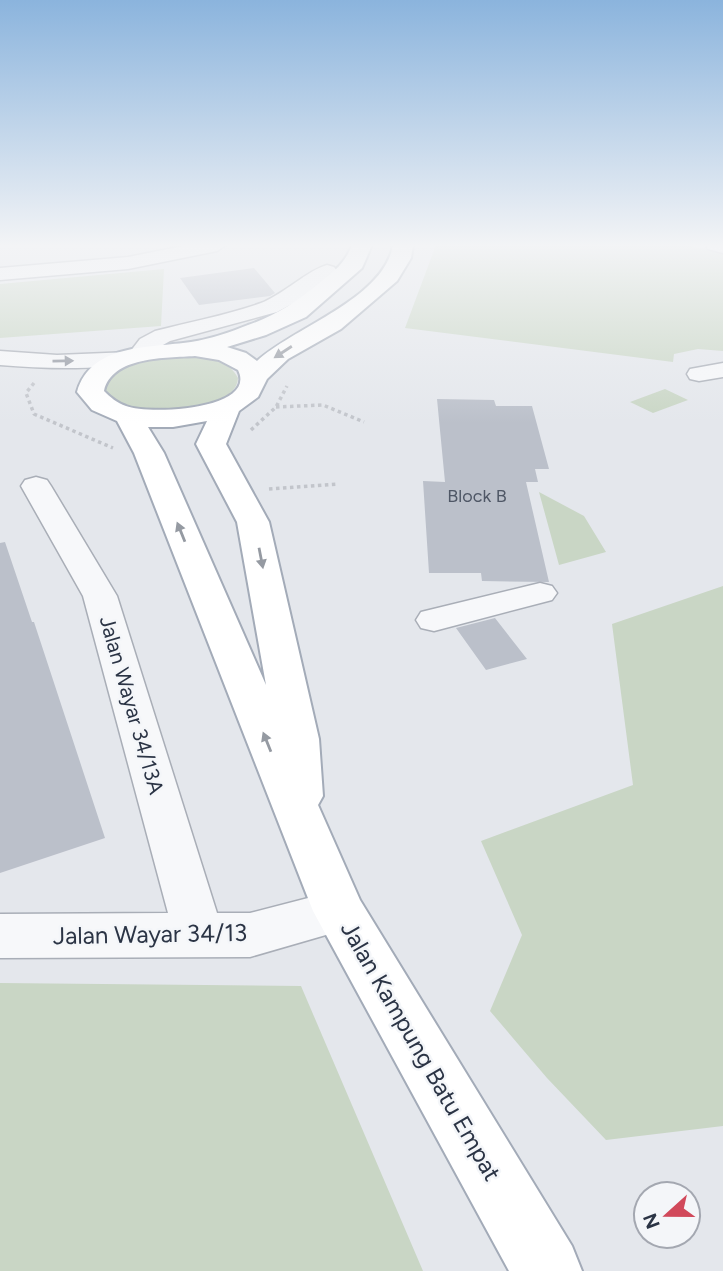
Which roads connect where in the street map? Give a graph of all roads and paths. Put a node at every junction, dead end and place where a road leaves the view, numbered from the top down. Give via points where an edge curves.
1 (274, 304) edge
2 (305, 304) edge
3 (356, 304) edge
4 (195, 349) junction
5 (133, 356) junction
6 (0, 358) edge
7 (255, 376) junction
8 (0, 378) edge
9 (90, 389) junction
10 (26, 393) dead end
11 (227, 407) junction
12 (276, 407) dead end
13 (128, 416) junction
14 (364, 422) dead end
15 (122, 452) dead end
16 (338, 484) dead end
17 (36, 486) dead end
18 (237, 491) junction
19 (540, 593) dead end
20 (434, 620) dead end
21 (302, 828) junction
22 (339, 911) junction
23 (0, 936) edge
24 (199, 936) junction
25 (547, 1271) edge

1 - 5 street via 163,336
2 - 4 main road via 258,330
3 -> 7 main road via 279,354
4 - 5 main road
4 - 7 main road via 237,358
6 -> 5 street via 57,362
5 - 9 main road via 103,370
7 - 11 main road via 253,387
8 - 9 street
9 - 13 main road via 97,402
10 - 15 path via 34,414
11 - 13 main road via 178,418
11 - 18 main road, Jalan Kampung Batu Empat via 211,444
12 - 14 path via 323,405
21 -> 13 main road, Jalan Kampung Batu Empat via 149,453
16 - 18 path
17 - 24 street, Jalan Wayar 34/13A via 100,596
18 -> 21 main road, Jalan Kampung Batu Empat via 253,522 297,739
19 - 20 street
21 - 22 main road, Jalan Kampung Batu Empat
22 - 24 street, Jalan Wayar 34/13 via 250,935
22 - 25 main road, Jalan Kampung Batu Empat
23 - 24 street, Jalan Wayar 34/13

